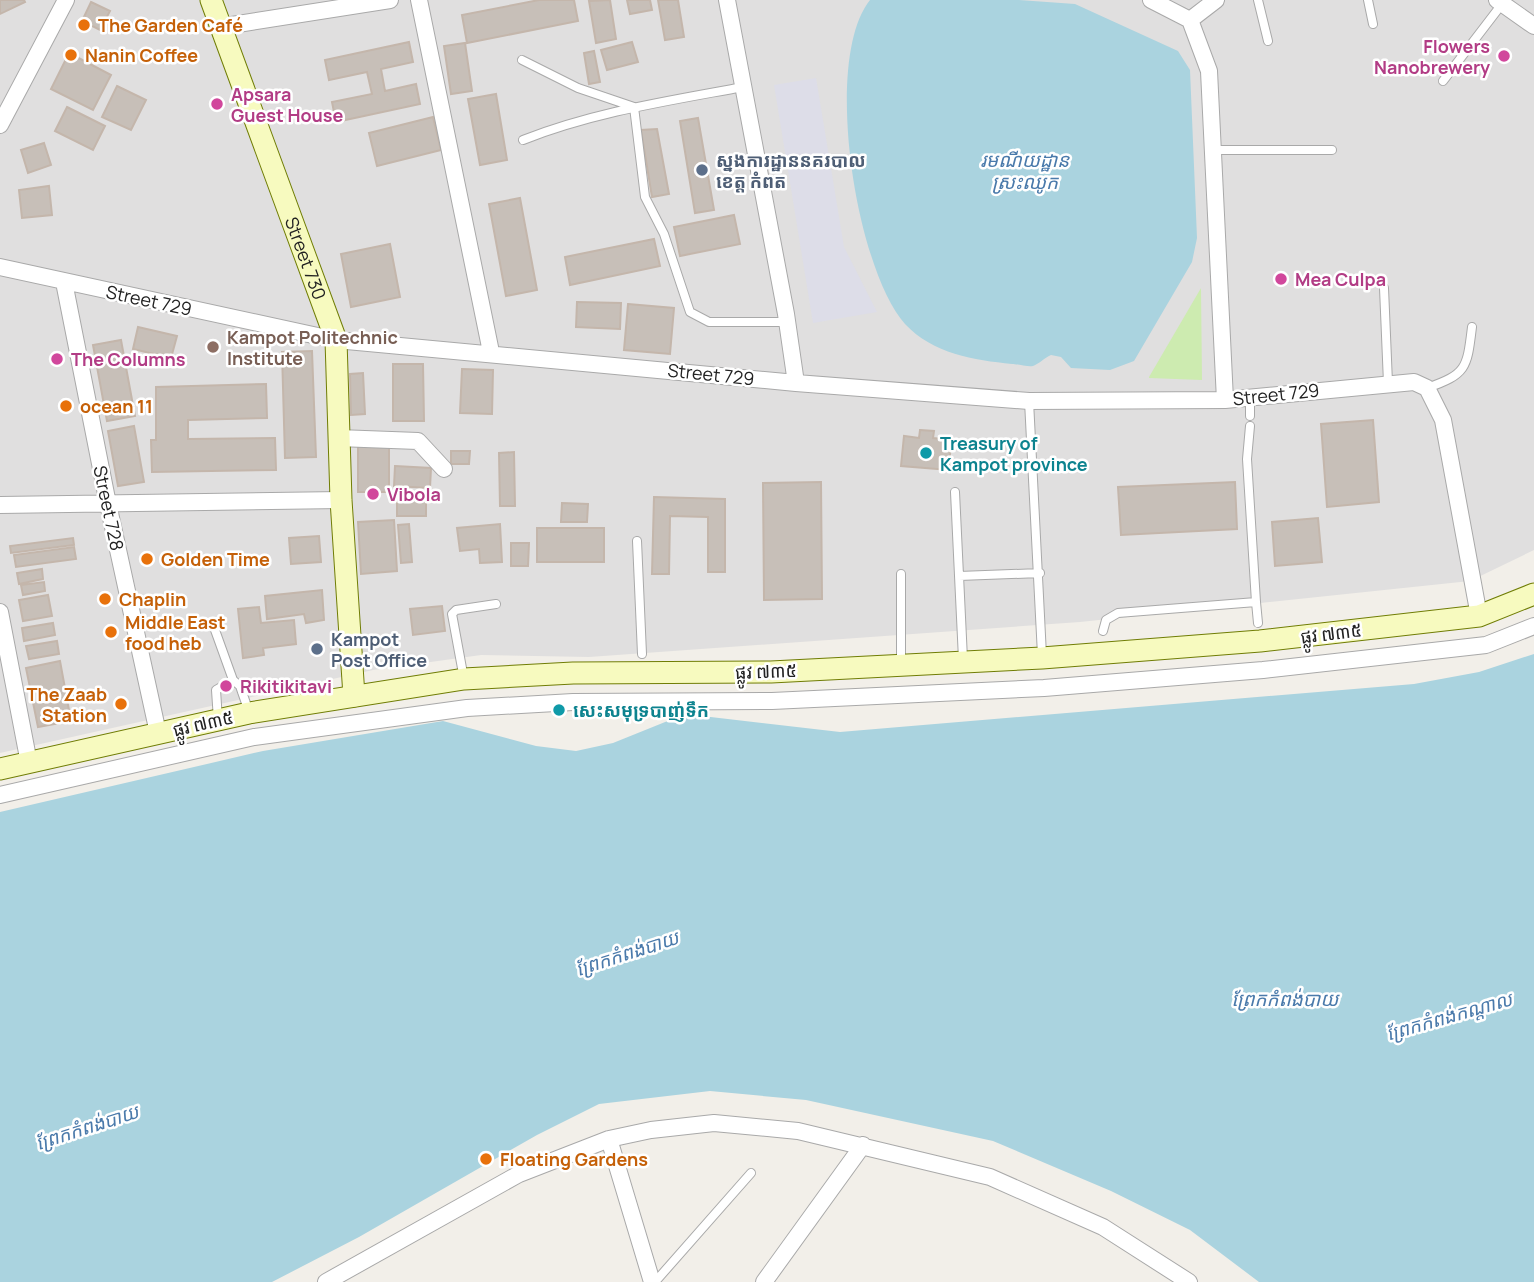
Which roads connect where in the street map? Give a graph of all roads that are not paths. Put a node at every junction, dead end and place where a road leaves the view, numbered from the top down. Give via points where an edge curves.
1 (65, 0) edge
2 (211, 0) edge
3 (390, 0) edge
4 (419, 0) edge
5 (1151, 0) edge
6 (1216, 0) edge
7 (1258, 0) edge
8 (1368, 0) edge
9 (732, 1) edge
10 (359, 2) edge
11 (1500, 2) edge
12 (1190, 20) junction
13 (1373, 24) dead end
14 (1534, 26) edge
15 (219, 27) junction
16 (1268, 41) dead end
17 (522, 60) dead end
18 (1443, 82) dead end
19 (20, 83) junction
20 (743, 87) junction
21 (0, 96) edge
22 (634, 107) junction
23 (0, 125) edge
24 (523, 140) dead end
25 (1214, 150) junction
26 (1332, 150) dead end
27 (0, 267) edge
28 (64, 282) junction
29 (1384, 289) dead end
30 (787, 322) junction
31 (1472, 327) dead end
32 (336, 340) junction
33 (491, 352) junction
34 (796, 383) junction
35 (1388, 383) junction
36 (1427, 388) junction
37 (1250, 396) junction
38 (1225, 400) junction
39 (1029, 401) junction
40 (338, 438) junction
41 (444, 469) dead end
42 (955, 492) dead end
43 (341, 500) junction
44 (108, 504) junction
45 (0, 505) edge
46 (637, 541) dead end
47 (1040, 573) junction
48 (901, 574) dead end
49 (959, 576) junction
50 (1534, 594) edge
51 (1256, 602) junction
52 (496, 604) dead end
53 (0, 612) edge
54 (1479, 617) junction
55 (1534, 626) edge
56 (215, 630) dead end
57 (1259, 632) junction
58 (1104, 641) junction
59 (1042, 658) junction
60 (963, 662) junction
61 (901, 664) junction
62 (642, 665) junction
63 (464, 679) junction
64 (233, 680) junction
65 (354, 696) junction
66 (249, 713) junction
67 (218, 720) junction
68 (158, 733) junction
69 (29, 762) junction
70 (0, 769) edge
71 (0, 795) edge
72 (609, 1139) junction
73 (863, 1145) junction
74 (751, 1173) dead end
75 (326, 1282) edge
76 (654, 1282) edge
77 (764, 1282) edge
78 (1189, 1282) edge

1 - 19 street
2 - 15 street, Street 730
3 - 10 street
4 - 33 street
5 - 12 street
6 - 12 street
7 - 16 lane
8 - 13 lane
9 - 20 street
10 - 15 street
11 - 14 street
11 - 18 lane
12 - 25 street via 1209,71
15 - 32 street, Street 730
17 - 22 lane
19 - 21 street
19 - 23 street
20 - 22 lane
20 - 30 street
22 - 24 lane
22 - 30 lane via 645,197 664,234 690,312 709,322
25 - 26 lane
25 - 38 street
27 - 28 street, Street 729
28 - 32 street, Street 729
28 - 44 street, Street 728
29 - 35 lane
30 - 34 street
31 - 36 lane via 1466,366 1457,377
32 - 33 street, Street 729
32 - 40 street, Street 730
33 - 34 street, Street 729
34 - 39 street, Street 729
35 - 36 street, Street 729 via 1414,382
35 - 37 street, Street 729
36 - 54 street via 1443,420
37 - 38 street, Street 729
37 - 51 lane via 1247,459
38 - 39 street, Street 729
39 - 47 lane
40 - 41 street via 418,441
40 - 43 street, Street 730
42 - 49 lane
43 - 44 street
43 - 65 street, Street 730
44 - 45 street
44 - 68 street, Street 728
46 - 62 lane
47 - 49 lane
47 - 59 lane
48 - 61 lane
49 - 60 lane
50 - 54 street, ផ្លូវ ៧៣៥
51 - 57 lane
51 - 58 lane via 1118,612 1106,620
52 - 63 lane via 452,614
53 - 69 street
54 - 57 street, ផ្លូវ ៧៣៥
55 - 71 street via 1486,645 1044,688 772,701 573,702 467,708 254,737
56 - 64 lane
57 - 58 street, ផ្លូវ ៧៣៥
58 - 59 street, ផ្លូវ ៧៣៥
59 - 60 street, ផ្លូវ ៧៣៥
60 - 61 street, ផ្លូវ ៧៣៥
61 - 62 street, ផ្លូវ ៧៣៥ via 771,672
62 - 63 street, ផ្លូវ ៧៣៥
63 - 65 street, ផ្លូវ ៧៣៥
64 - 66 lane via 240,686
64 - 67 lane via 216,690
65 - 66 street, ផ្លូវ ៧៣៥
66 - 67 street, ផ្លូវ ៧៣៥
67 - 68 street, ផ្លូវ ៧៣៥
68 - 69 street, ផ្លូវ ៧៣៥
69 - 70 street, ផ្លូវ ៧៣៥
72 - 73 street via 714,1124 799,1131
72 - 75 street via 519,1174
72 - 76 street
73 - 77 street
73 - 78 street via 990,1177 1103,1227
74 - 76 lane

